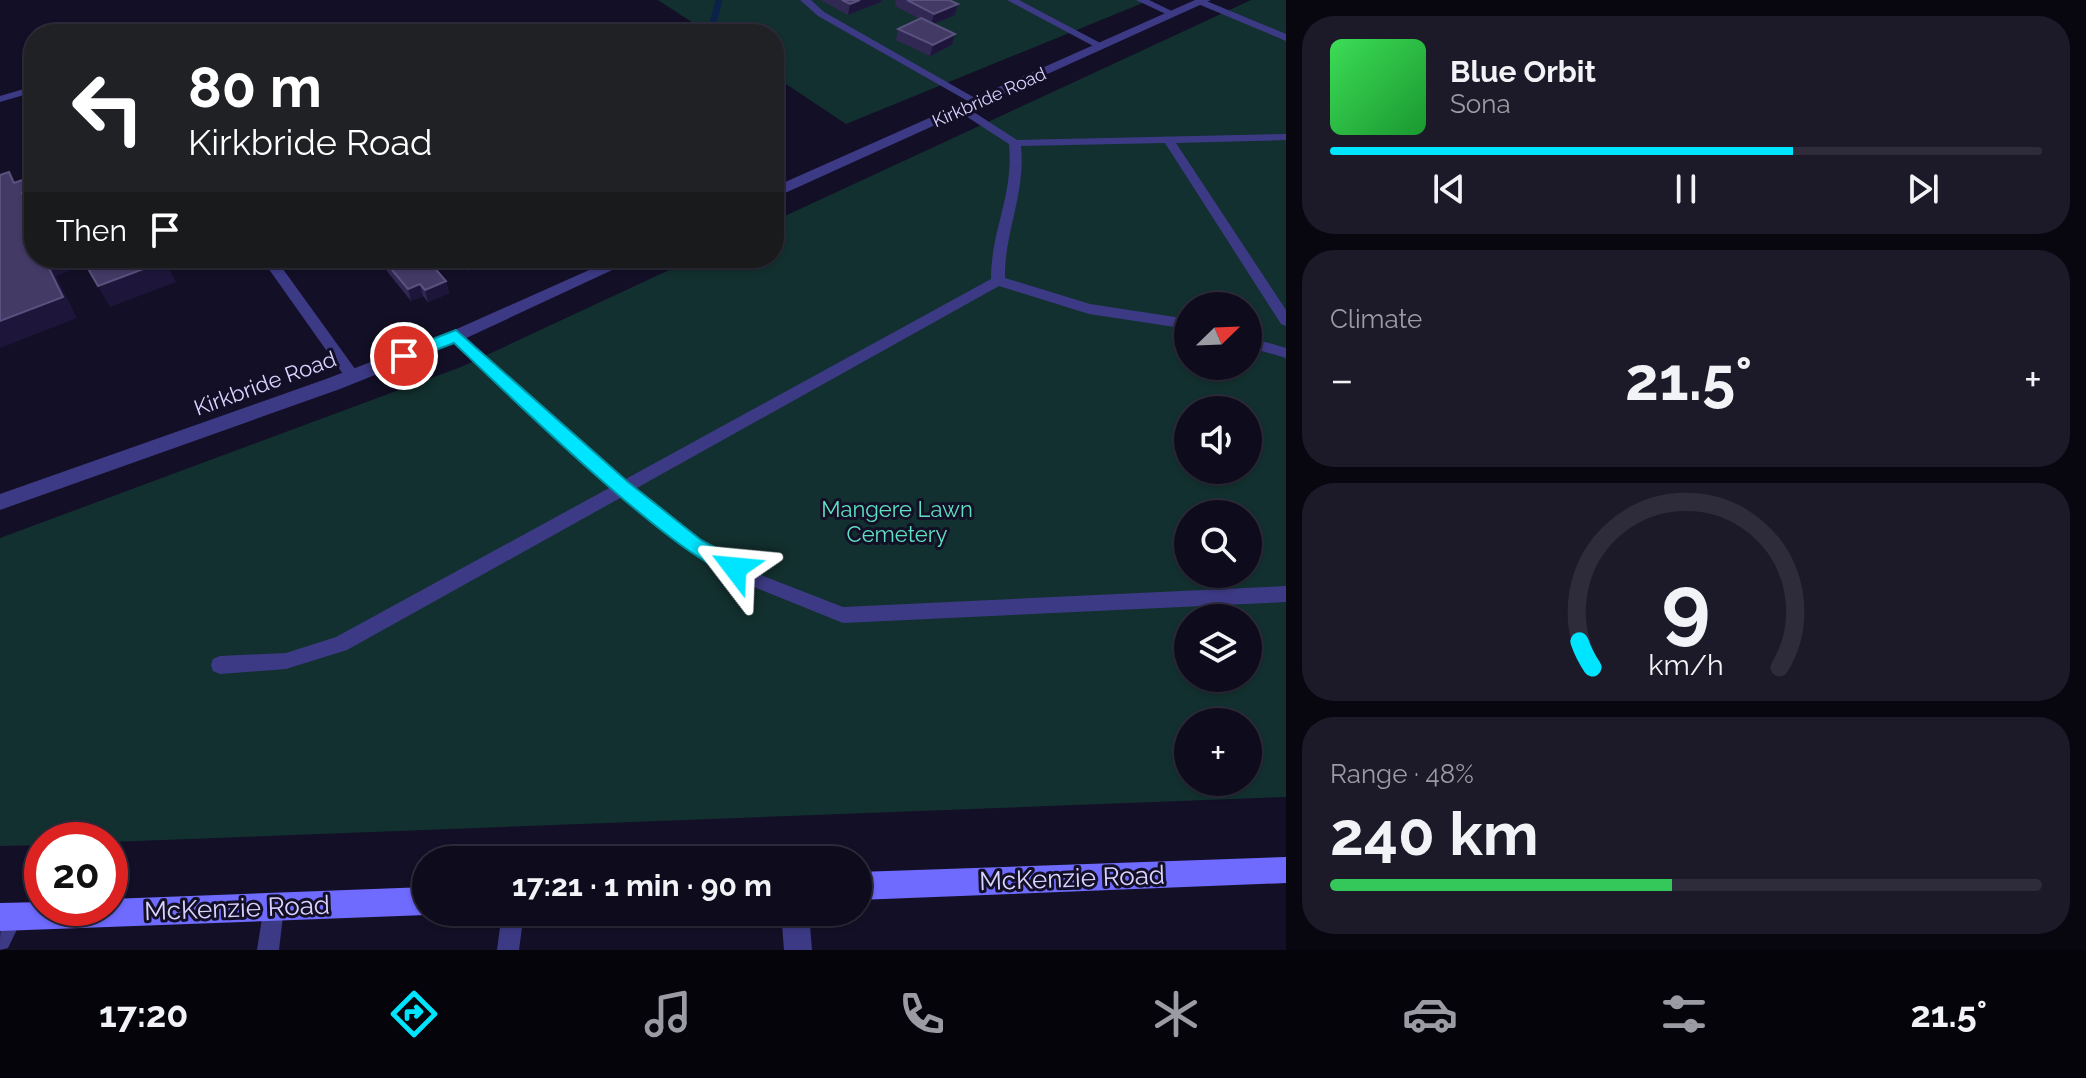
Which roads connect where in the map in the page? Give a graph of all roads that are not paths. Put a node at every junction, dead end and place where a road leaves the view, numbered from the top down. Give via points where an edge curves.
1 (805, 0) edge
2 (1012, 0) edge
3 (1141, 0) edge
4 (1203, 1) edge
5 (1173, 14) junction
6 (1286, 38) edge
7 (1101, 46) junction
8 (24, 92) edge
9 (0, 99) edge
10 (977, 102) junction
11 (962, 109) junction
12 (1286, 137) edge
13 (1169, 141) junction
14 (1015, 143) junction
15 (784, 189) edge
16 (275, 268) edge
17 (608, 268) edge
18 (998, 281) junction
19 (1286, 321) edge
20 (1174, 322) edge
21 (456, 336) junction
22 (1262, 346) edge
23 (1286, 353) edge
24 (353, 377) junction
25 (622, 488) junction
26 (0, 502) edge
27 (1286, 594) edge
28 (220, 665) dead end
29 (1286, 870) edge
30 (872, 885) edge
31 (412, 902) edge
32 (273, 907) junction
33 (4, 925) edge
34 (511, 926) edge
35 (796, 926) edge
36 (268, 950) edge
37 (508, 950) edge
38 (798, 950) edge

1 - 10 lane
2 - 7 lane
3 - 5 lane
4 - 5 street, Kirkbride Road
4 - 6 lane
5 - 7 street, Kirkbride Road
7 - 10 street, Kirkbride Road
8 - 9 lane
10 - 11 street, Kirkbride Road
11 - 14 lane
11 - 15 street, Kirkbride Road
12 - 13 lane
13 - 14 lane
13 - 19 lane
14 - 18 lane via 1020,169 1014,205 995,252
16 - 24 lane
17 - 21 street, Kirkbride Road
18 - 20 lane via 1089,309
18 - 25 lane
21 - 24 street, Kirkbride Road
21 - 25 lane
22 - 23 lane
24 - 26 street, Kirkbride Road
25 - 27 lane via 694,546 755,580 843,615
25 - 28 lane via 341,644 286,661
29 - 30 main road, McKenzie Road
31 - 32 main road, McKenzie Road
32 - 33 main road, McKenzie Road
32 - 36 lane
34 - 37 lane
35 - 38 street

